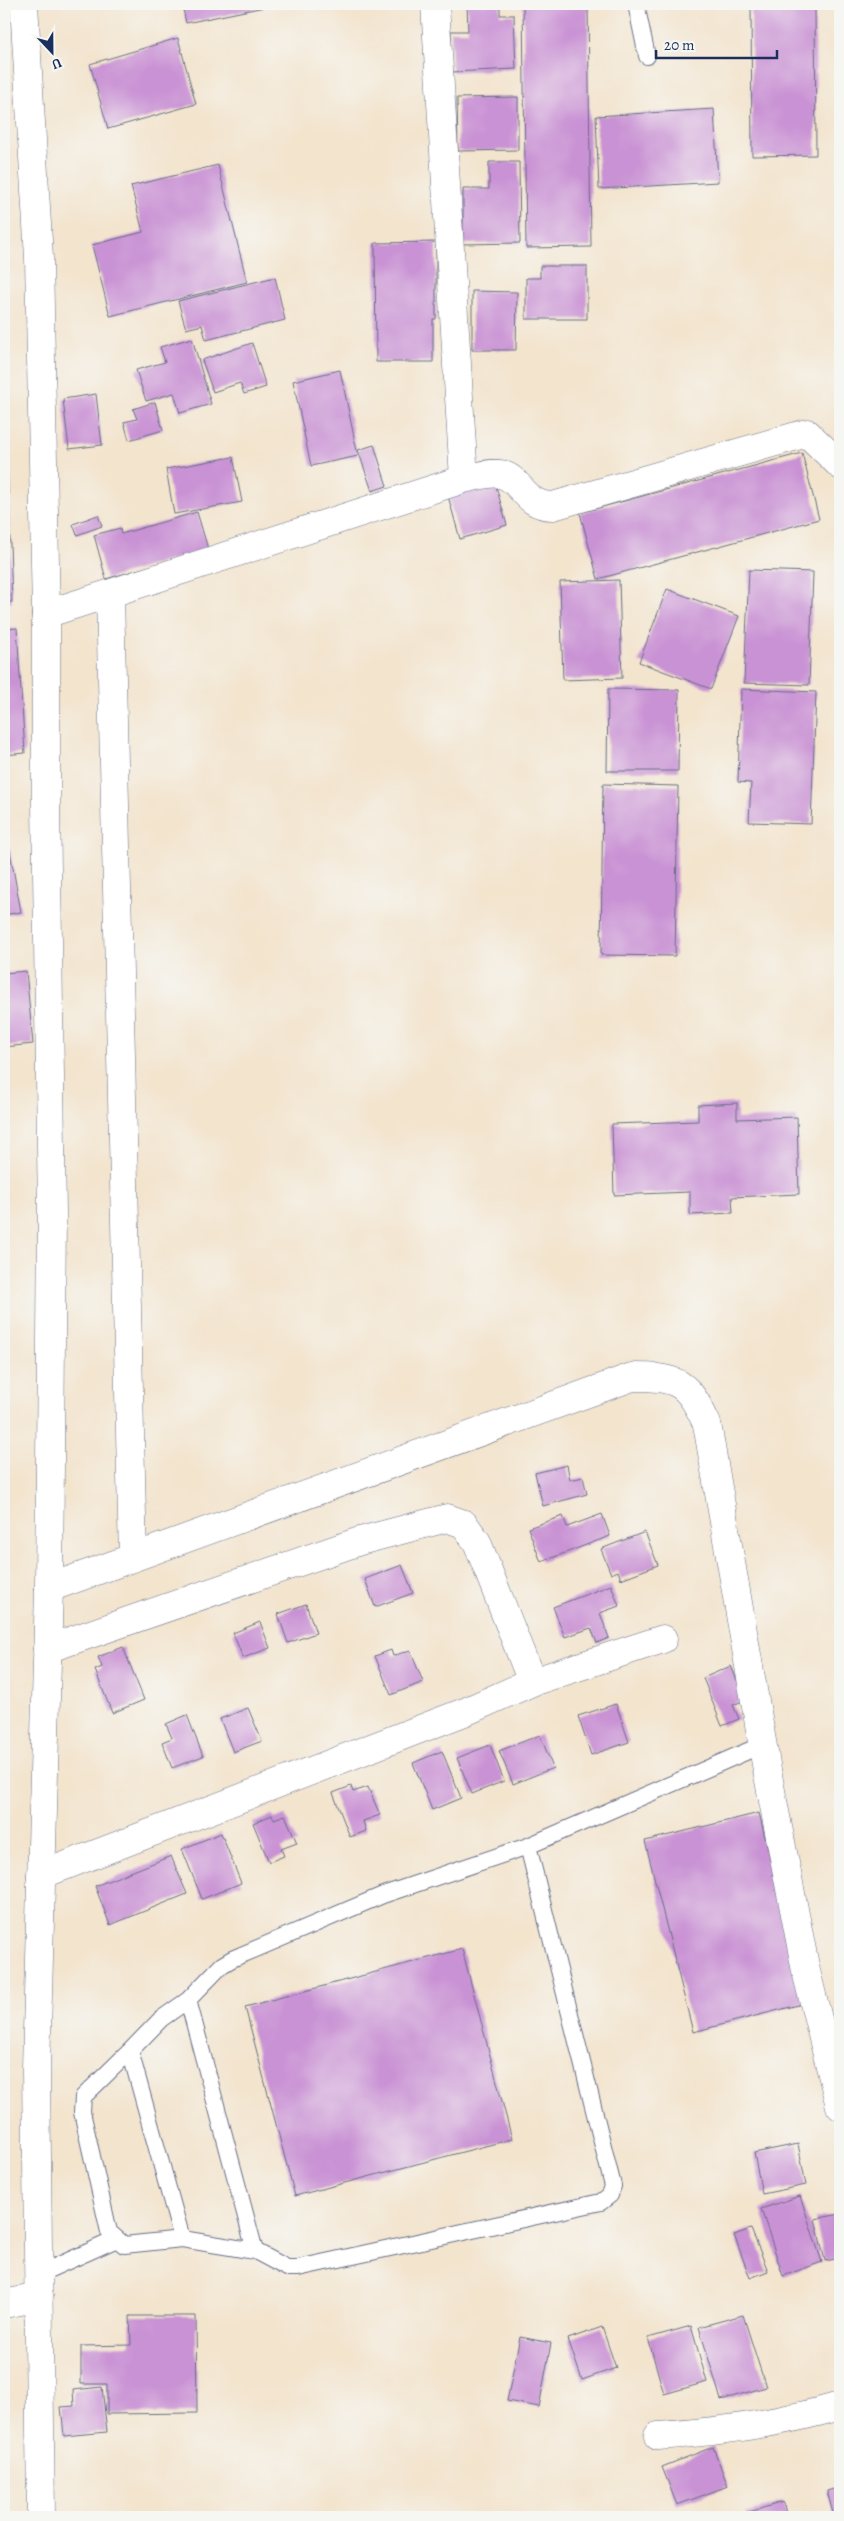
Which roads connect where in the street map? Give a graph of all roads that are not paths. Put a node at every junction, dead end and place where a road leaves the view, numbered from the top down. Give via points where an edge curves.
1 (24, 4) edge
2 (435, 4) edge
3 (636, 4) edge
4 (647, 56) dead end
5 (840, 465) edge
6 (464, 479) junction
7 (110, 594) junction
8 (46, 614) junction
9 (133, 1558) junction
10 (49, 1588) junction
11 (663, 1639) dead end
12 (47, 1649) junction
13 (532, 1682) junction
14 (764, 1744) junction
15 (528, 1846) junction
16 (41, 1875) junction
17 (188, 2000) junction
18 (130, 2051) junction
19 (840, 2106) edge
20 (116, 2239) junction
21 (182, 2239) junction
22 (255, 2251) junction
23 (39, 2285) junction
24 (4, 2304) edge
25 (840, 2406) edge
26 (658, 2436) dead end
27 (41, 2517) edge

1 - 8 street via 39,258
2 - 6 street
3 - 4 lane
5 - 6 street via 808,433 553,506 534,503 501,474
6 - 7 street
7 - 8 street
7 - 9 street
8 - 10 street via 52,1214
9 - 10 street
9 - 14 street via 632,1377 664,1377 683,1386 696,1400 707,1424
10 - 12 street
11 - 13 street
12 - 13 street via 360,1541 448,1518 464,1524 477,1542
12 - 16 street
13 - 16 street via 467,1711
14 - 15 lane
14 - 19 street via 806,1971
15 - 17 lane via 383,1895 232,1959
15 - 22 lane via 613,2186 610,2195 601,2202 298,2268 286,2268
16 - 23 street via 36,2069
17 - 18 lane via 161,2019
17 - 22 lane
18 - 20 lane via 83,2097 82,2112 109,2232
18 - 21 lane
20 - 21 lane via 124,2245
20 - 23 lane
21 - 22 lane
23 - 24 street
23 - 27 street
25 - 26 street via 708,2433

